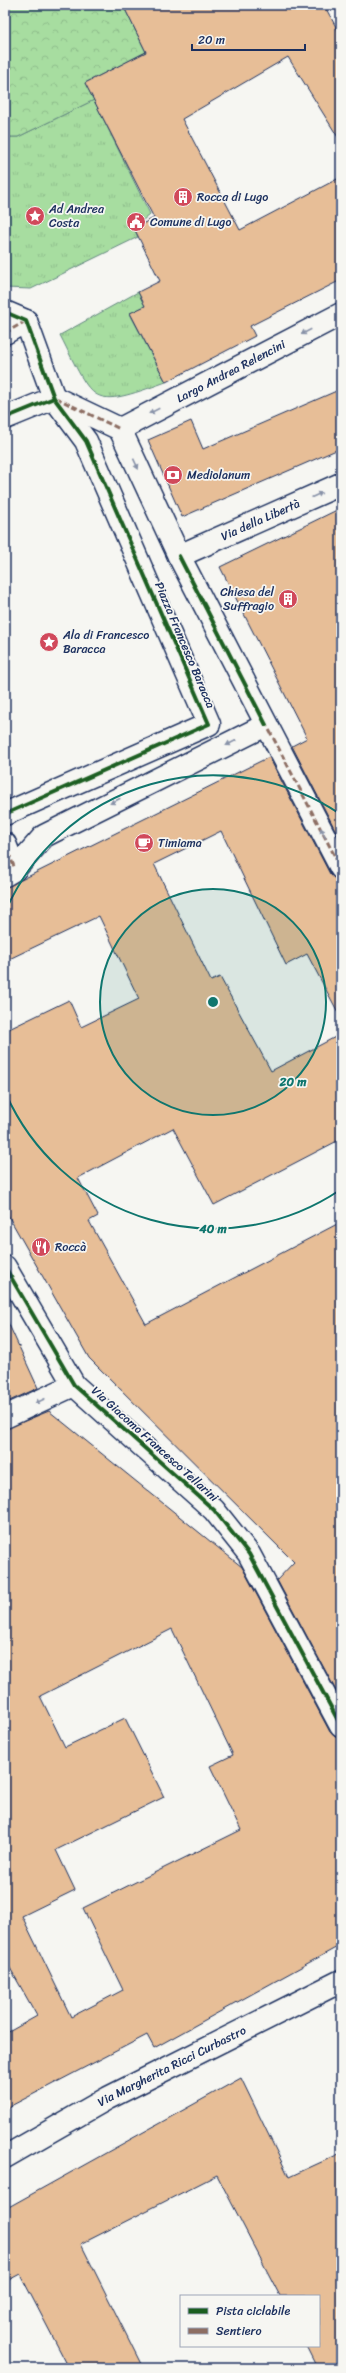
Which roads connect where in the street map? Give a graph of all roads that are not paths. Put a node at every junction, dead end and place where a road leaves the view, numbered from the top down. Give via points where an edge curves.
1 (5, 312) edge
2 (341, 314) edge
3 (26, 321) junction
4 (5, 333) edge
5 (54, 398) junction
6 (5, 418) edge
7 (120, 428) junction
8 (341, 484) edge
9 (179, 556) junction
10 (266, 725) junction
11 (5, 814) edge
12 (5, 844) edge
13 (341, 868) edge
14 (10, 872) edge
15 (5, 1267) edge
16 (74, 1385) junction
17 (5, 1417) edge
18 (341, 1726) edge
19 (341, 1981) edge
20 (5, 2157) edge

1 - 3 street
2 -> 7 street, Largo Andrea Relencini
3 - 4 street
3 - 5 street
5 - 6 street
5 - 7 street
5 - 11 street, Piazza Francesco Baracca via 86,441 209,724
7 -> 9 street
9 -> 8 street, Via della Libertà
9 - 10 street
13 -> 10 street
10 -> 14 street via 44,836
12 - 14 street
15 - 16 street, Via Giacomo Francesco Tellarini
16 -> 17 street
16 - 18 street, Via Giacomo Francesco Tellarini via 214,1510 249,1554
19 - 20 street, Via Margherita Ricci Curbastro via 108,2098

